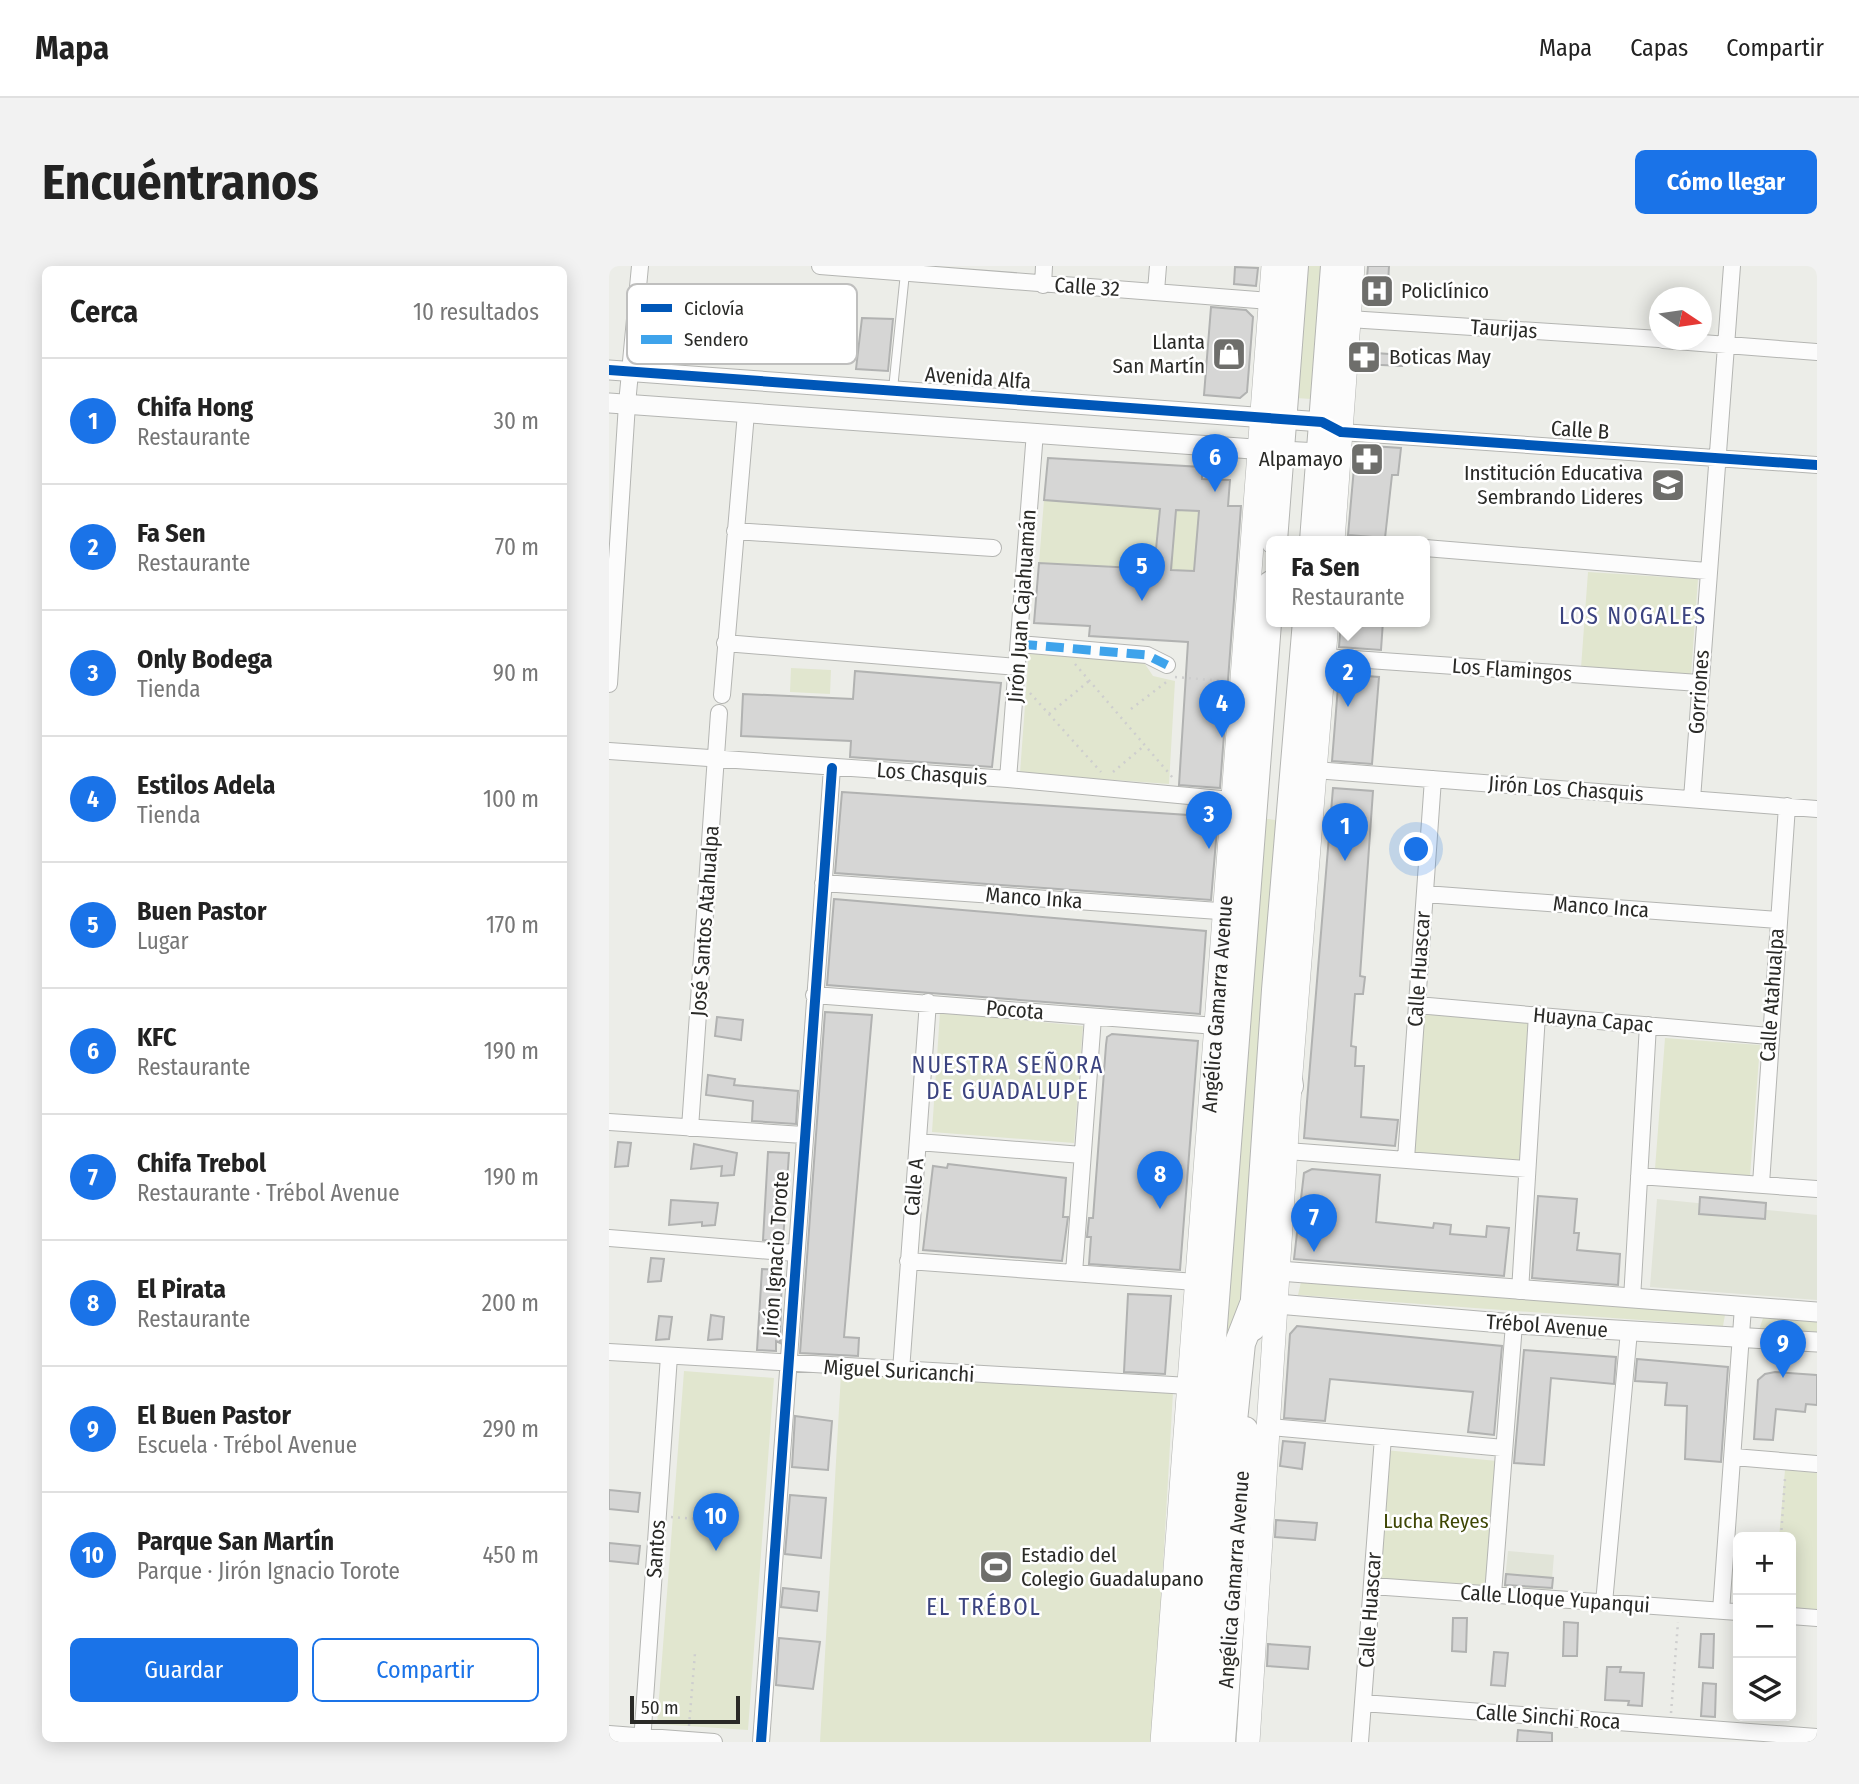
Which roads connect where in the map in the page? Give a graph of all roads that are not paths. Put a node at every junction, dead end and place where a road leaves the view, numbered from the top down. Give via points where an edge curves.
1 (640, 266) edge
2 (820, 266) edge
3 (1044, 266) edge
4 (1158, 266) edge
5 (1273, 266) edge
6 (1295, 266) edge
7 (1334, 266) edge
8 (1353, 266) edge
9 (1732, 266) edge
10 (905, 273) junction
11 (638, 284) edge
12 (1043, 285) junction
13 (1156, 292) junction
14 (1270, 301) junction
15 (1349, 319) junction
16 (1649, 338) edge
17 (1712, 343) edge
18 (1725, 344) junction
19 (1817, 352) edge
20 (631, 364) edge
21 (609, 370) edge
22 (630, 372) junction
23 (893, 391) junction
24 (618, 404) edge
25 (746, 413) junction
26 (1272, 419) junction
27 (1332, 427) junction
28 (1035, 432) junction
29 (1270, 450) junction
30 (1320, 453) junction
31 (1716, 459) junction
32 (1817, 466) edge
33 (735, 531) junction
34 (1274, 536) edge
35 (1313, 536) edge
36 (1333, 536) edge
37 (993, 548) dead end
38 (1430, 548) edge
39 (1707, 571) junction
40 (1266, 624) edge
41 (1306, 627) edge
42 (1327, 627) edge
43 (725, 643) junction
44 (1019, 644) junction
45 (1325, 657) junction
46 (1167, 665) dead end
47 (1017, 672) junction
48 (1699, 683) junction
49 (609, 684) edge
50 (722, 695) dead end
51 (719, 713) dead end
52 (609, 751) edge
53 (717, 758) junction
54 (832, 768) junction
55 (1315, 770) junction
56 (1008, 779) junction
57 (1433, 779) junction
58 (1692, 799) junction
59 (1244, 801) junction
60 (1787, 806) junction
61 (1291, 809) junction
62 (1817, 809) edge
63 (823, 883) junction
64 (1425, 894) junction
65 (1235, 912) junction
66 (1778, 920) junction
67 (1275, 990) junction
68 (814, 995) junction
69 (928, 1002) junction
70 (1417, 1005) junction
71 (1537, 1014) junction
72 (1093, 1017) junction
73 (1648, 1025) junction
74 (1216, 1026) junction
75 (1769, 1036) junction
76 (1290, 1086) junction
77 (609, 1122) edge
78 (690, 1128) junction
79 (803, 1135) junction
80 (918, 1142) junction
81 (1287, 1150) junction
82 (1083, 1155) junction
83 (1406, 1159) junction
84 (1527, 1169) junction
85 (1639, 1176) junction
86 (1761, 1184) junction
87 (1817, 1189) edge
88 (609, 1238) edge
89 (795, 1253) junction
90 (908, 1261) junction
91 (1279, 1271) junction
92 (1074, 1273) junction
93 (1196, 1282) junction
94 (1520, 1291) junction
95 (1632, 1299) junction
96 (1265, 1306) junction
97 (1743, 1307) junction
98 (1817, 1312) edge
99 (1213, 1316) junction
100 (1514, 1324) junction
101 (1629, 1331) junction
102 (1742, 1337) junction
103 (1817, 1342) edge
104 (609, 1352) edge
105 (669, 1356) junction
106 (788, 1364) junction
107 (901, 1371) junction
108 (1189, 1386) junction
109 (1270, 1427) junction
110 (1383, 1437) junction
111 (1504, 1448) junction
112 (1734, 1457) junction
113 (1817, 1464) edge
114 (1373, 1586) junction
115 (1493, 1594) junction
116 (1604, 1603) junction
117 (1721, 1611) junction
118 (1733, 1612) edge
119 (1796, 1616) edge
120 (1817, 1618) edge
121 (1363, 1703) junction
122 (609, 1734) edge
123 (1817, 1737) edge
124 (642, 1740) edge
125 (714, 1742) edge
126 (761, 1742) edge
127 (1162, 1742) edge
128 (1182, 1742) edge
129 (1199, 1742) edge
130 (1222, 1742) edge
131 (1248, 1742) edge
132 (1360, 1742) edge

1 - 11 street
2 - 10 street, Calle 32
3 - 12 street
4 - 13 street
5 - 14 main road, Angélica Gamarra Avenue
6 - 26 main road, Angélica Gamarra Avenue
7 - 27 main road
8 - 15 main road
9 - 18 street, Gorriones
10 - 12 street, Calle 32
10 - 23 lane
12 - 13 street, Calle 32
13 - 14 street, Calle 32
14 - 26 main road, Angélica Gamarra Avenue
15 - 16 street, Taurijas
15 - 27 main road
17 - 18 street, Taurijas
18 - 19 street, Taurijas
18 - 31 street, Gorriones
20 - 22 street
21 - 22 street, Avenida Alfa
22 - 23 street, Avenida Alfa
22 - 24 street
23 - 26 street, Avenida Alfa
24 - 25 street
24 - 49 street
25 - 28 street
25 - 33 street
26 - 27 street, Avenida Alfa
26 - 29 main road, Angélica Gamarra Avenue
27 - 30 main road
27 - 31 street, Calle B
27 - 36 main road
28 - 29 street
28 - 44 street, Jirón Juan Cajahuamán
29 - 30 street
29 - 34 main road, Angélica Gamarra Avenue
29 - 59 main road, Angélica Gamarra Avenue via 1242,683
30 - 35 main road
31 - 32 street, Calle B
31 - 39 street, Gorriones
33 - 37 street
33 - 43 street
38 - 39 street
39 - 48 street, Gorriones
40 - 59 main road, Angélica Gamarra Avenue
41 - 61 main road, Angélica Gamarra Avenue
42 - 45 main road, Angélica Gamarra Avenue
43 - 47 street
43 - 50 street
44 - 46 street via 1147,655
44 - 47 street, Jirón Juan Cajahuamán
45 - 48 street, Los Flamingos
45 - 55 main road, Angélica Gamarra Avenue
47 - 56 street, Jirón Juan Cajahuamán
48 - 58 street, Gorriones
51 - 53 street, José Santos Atahualpa
52 - 53 street, Los Chasquis
53 - 54 street, Los Chasquis
53 - 78 street, José Santos Atahualpa
54 - 56 street, Los Chasquis
54 - 63 street, Jirón Ignacio Torote
55 - 57 street, Jirón Los Chasquis
55 - 76 main road, Angélica Gamarra Avenue
56 - 59 street, Los Chasquis
57 - 58 street, Jirón Los Chasquis
57 - 64 street, Calle Huascar
58 - 60 street, Jirón Los Chasquis
59 - 61 main road via 1274,801
59 - 65 main road, Angélica Gamarra Avenue
60 - 62 street, Jirón Los Chasquis
60 - 66 street, Calle Atahualpa
61 - 67 main road, Angélica Gamarra Avenue
63 - 65 street, Manco Inka
63 - 68 street, Jirón Ignacio Torote
64 - 66 street, Manco Inca
64 - 70 street, Calle Huascar
65 - 74 main road, Angélica Gamarra Avenue
65 - 99 main road, Angélica Gamarra Avenue
66 - 75 street, Calle Atahualpa
67 - 76 main road
67 - 96 main road, Angélica Gamarra Avenue
68 - 69 street, Pocota
68 - 79 street, Jirón Ignacio Torote
69 - 72 street, Pocota
69 - 80 street, Calle A
70 - 71 street, Huayna Capac
70 - 83 street, Calle Huascar
71 - 73 street, Huayna Capac
71 - 84 street
72 - 74 street, Pocota
72 - 82 street
73 - 75 street, Huayna Capac
73 - 85 street
74 - 93 main road, Angélica Gamarra Avenue
75 - 86 street, Calle Atahualpa
76 - 81 main road, Angélica Gamarra Avenue
77 - 78 street
78 - 79 street
79 - 89 street, Jirón Ignacio Torote
80 - 82 street
80 - 90 street, Calle A
81 - 83 street
81 - 91 main road, Angélica Gamarra Avenue
82 - 92 street
83 - 84 street
84 - 94 street
85 - 86 street
85 - 95 street
86 - 87 street
88 - 89 street
89 - 106 street, Jirón Ignacio Torote
90 - 92 street
90 - 107 street, Calle A
91 - 94 street, Trébol Avenue
91 - 96 main road, Angélica Gamarra Avenue
92 - 93 street
93 - 99 main road
93 - 108 main road, Angélica Gamarra Avenue
94 - 95 street, Trébol Avenue
95 - 97 street, Trébol Avenue
96 - 100 street, Trébol Avenue
96 - 109 main road, Angélica Gamarra Avenue
96 - 129 highway via 1240,1343
96 - 130 main road, Angélica Gamarra Avenue
97 - 98 street, Trébol Avenue
97 - 102 street
99 - 128 main road, Angélica Gamarra Avenue
100 - 101 street, Trébol Avenue
100 - 111 street
101 - 102 street, Trébol Avenue
101 - 116 street
102 - 103 street, Trébol Avenue
102 - 112 street
104 - 105 street, Miguel Suricanchi
105 - 106 street, Miguel Suricanchi
105 - 124 street, Santos
106 - 107 street, Miguel Suricanchi
106 - 126 street, Jirón Ignacio Torote
107 - 108 street, Miguel Suricanchi
108 - 127 main road, Angélica Gamarra Avenue
109 - 110 street
109 - 131 main road, Angélica Gamarra Avenue
110 - 111 street
110 - 114 street, Calle Huascar
111 - 115 street
112 - 113 street
112 - 117 street
114 - 115 street, Calle Lloque Yupanqui
114 - 121 street, Calle Huascar
115 - 116 street, Calle Lloque Yupanqui
116 - 117 street, Calle Lloque Yupanqui
117 - 118 street, Calle Lloque Yupanqui
119 - 120 street
121 - 123 street, Calle Sinchi Roca
121 - 132 street, Calle Huascar
122 - 124 street
124 - 125 street

